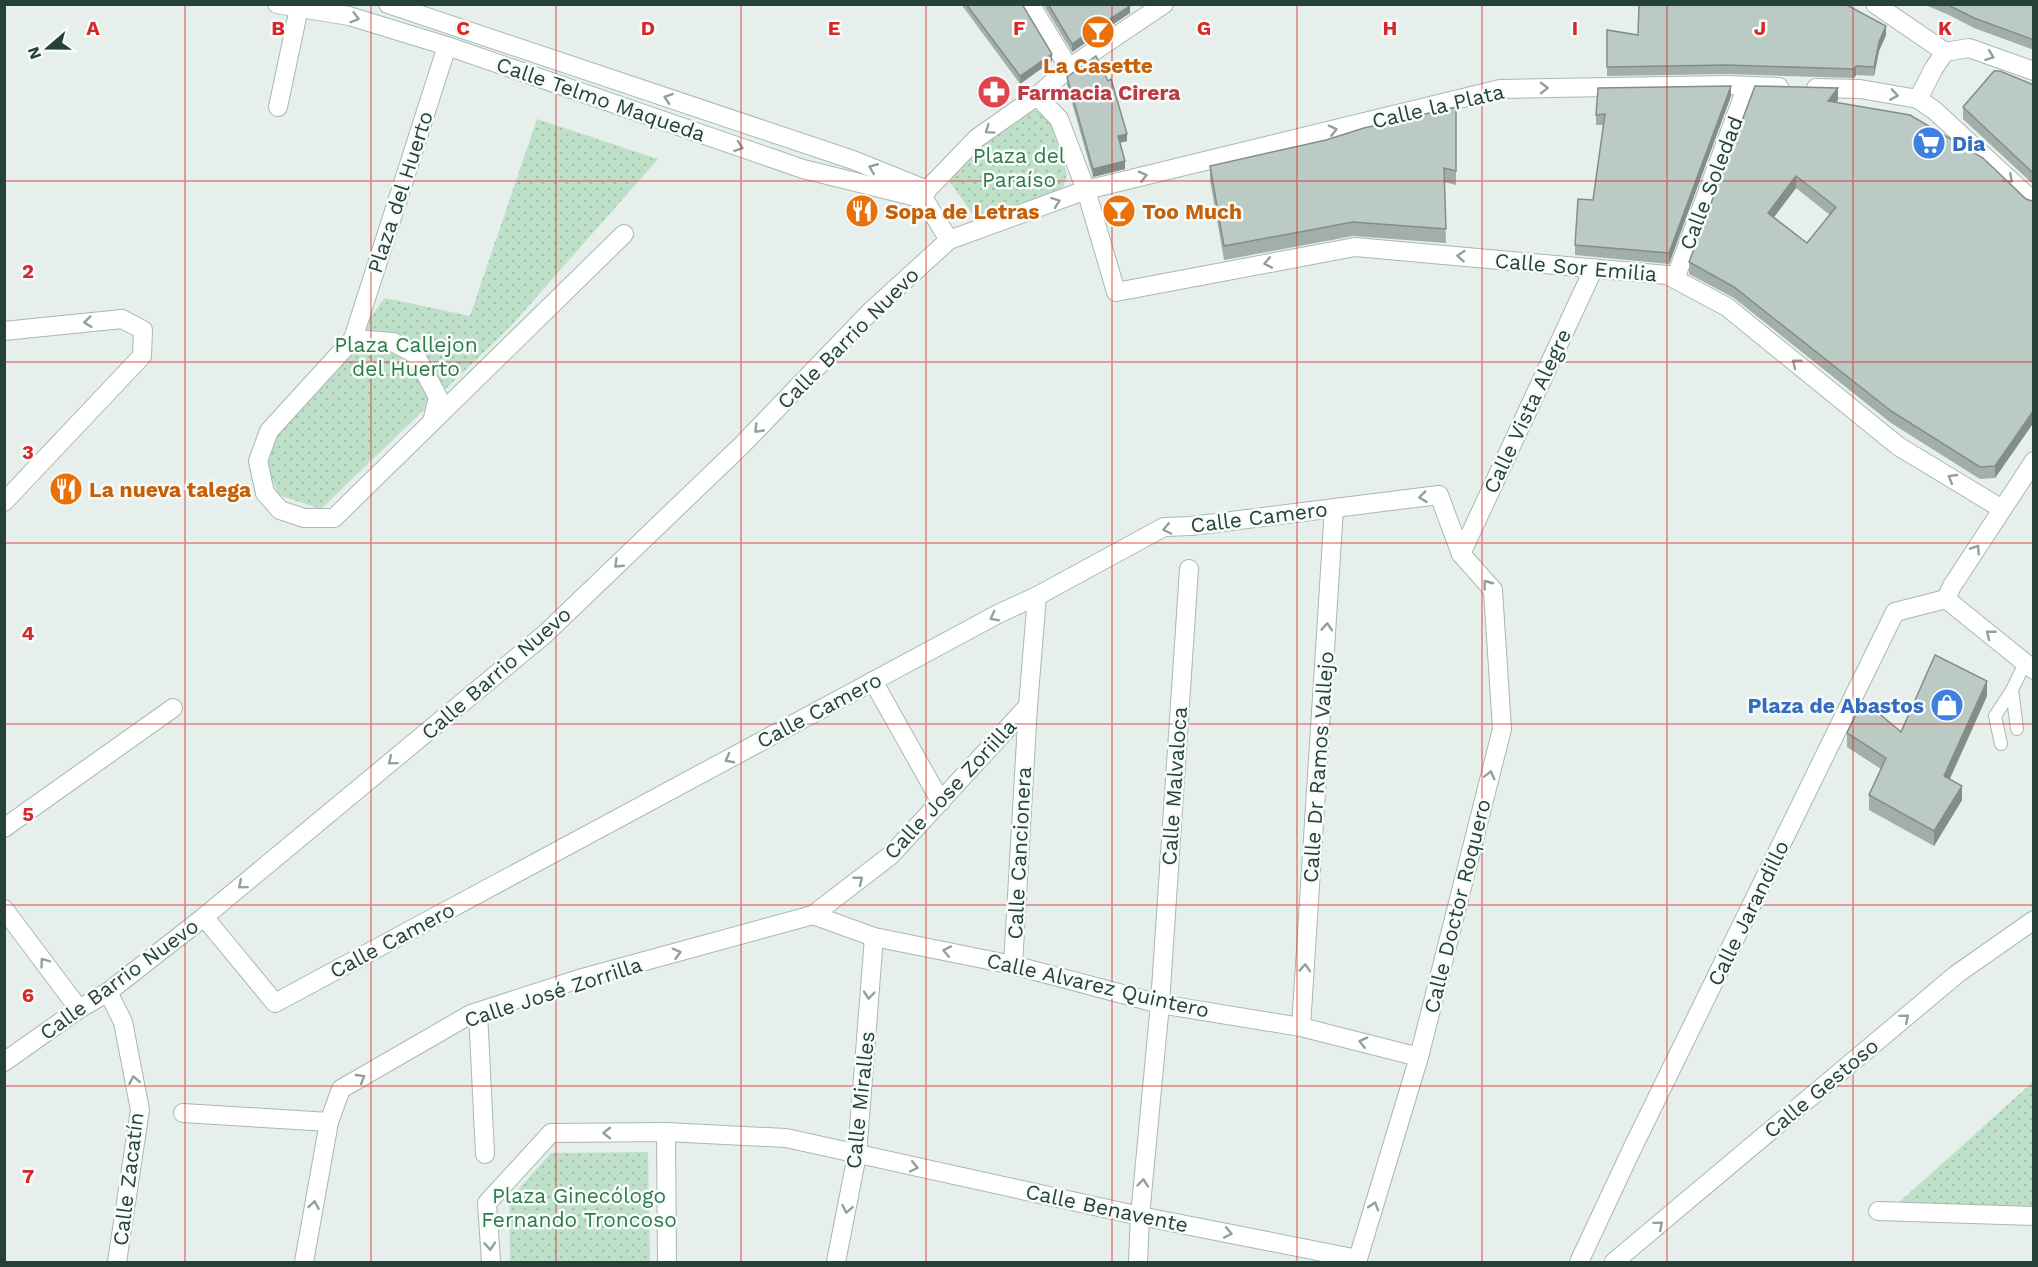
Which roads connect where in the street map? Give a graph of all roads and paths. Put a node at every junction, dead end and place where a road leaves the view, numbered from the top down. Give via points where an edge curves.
1 (277, 4) edge
2 (388, 4) edge
3 (1030, 4) edge
4 (1164, 4) edge
5 (1875, 4) edge
6 (299, 8) junction
7 (447, 46) junction
8 (1945, 52) junction
9 (1069, 68) junction
10 (2034, 71) edge
11 (1747, 86) junction
12 (1036, 96) junction
13 (1918, 99) junction
14 (278, 107) dead end
15 (1086, 190) junction
16 (925, 194) junction
17 (2034, 202) edge
18 (624, 234) dead end
19 (950, 240) junction
20 (1594, 268) junction
21 (1675, 279) junction
22 (4, 331) edge
23 (352, 339) junction
24 (432, 422) junction
25 (2034, 461) edge
26 (4, 502) edge
27 (1334, 508) junction
28 (2002, 509) junction
29 (1461, 554) junction
30 (1189, 568) dead end
31 (1037, 596) junction
32 (1946, 599) junction
33 (2029, 666) edge
34 (873, 681) junction
35 (2012, 690) junction
36 (1028, 706) junction
37 (172, 708) dead end
38 (2017, 729) dead end
39 (2001, 744) dead end
40 (941, 802) junction
41 (4, 828) edge
42 (4, 909) edge
43 (813, 915) junction
44 (204, 917) junction
45 (2034, 921) edge
46 (874, 937) junction
47 (1013, 965) junction
48 (108, 992) junction
49 (1160, 1004) junction
50 (79, 1009) junction
51 (478, 1012) junction
52 (1301, 1026) junction
53 (1419, 1057) junction
54 (4, 1062) edge
55 (183, 1113) dead end
56 (328, 1122) junction
57 (666, 1132) junction
58 (486, 1154) dead end
59 (857, 1155) junction
60 (1878, 1211) dead end
61 (1140, 1216) junction
62 (2034, 1216) edge
63 (1358, 1261) edge
64 (117, 1263) edge
65 (304, 1263) edge
66 (491, 1263) edge
67 (667, 1263) edge
68 (836, 1263) edge
69 (1138, 1263) edge
70 (1580, 1263) edge
71 (1614, 1263) edge

1 - 6 street, Calle Telmo Maqueda
16 -> 2 street, Calle Telmo Maqueda via 853,160
3 - 9 street
4 - 9 street
5 - 8 street
6 -> 7 street, Calle Telmo Maqueda via 349,16
6 - 14 street
7 -> 16 street, Calle Telmo Maqueda via 803,169
7 - 23 street, Plaza del Huerto
8 -> 10 street via 1969,48
8 - 13 street
9 - 12 street
11 -> 13 street, Calle la Plata via 1870,91
15 -> 11 street, Calle la Plata via 1500,89
11 - 21 street, Calle Soledad
12 - 15 street via 1059,119
12 -> 16 street via 977,138
13 -> 17 street
19 -> 15 street
20 -> 15 street, Calle Sor Emilia via 1355,247 1116,292
16 - 19 street
18 - 24 street, Plaza del Huerto
19 -> 44 street, Calle Barrio Nuevo via 870,312 742,445 545,634
20 - 21 street, Calle Sor Emilia
20 - 29 street, Calle Vista Alegre
28 -> 21 street, Calle Sor Emilia via 1898,446 1727,307
26 -> 22 street via 142,356 143,330 122,319
23 - 24 street via 393,342 415,354 438,397
23 - 24 street, Plaza del Huerto via 268,431 258,461 265,493 279,510 304,518 334,518
25 - 28 street
29 -> 27 street, Calle Camero via 1439,495
27 -> 31 street, Calle Camero via 1164,527
52 -> 27 street, Calle Dr Ramos Vallejo
32 -> 28 street
53 -> 29 street, Calle Doctor Roquero via 1502,729 1493,590
30 - 49 street, Calle Malvaloca
31 -> 34 street, Calle Camero
31 - 36 street, Calle Cancionera
33 -> 32 street
32 - 70 street, Calle Jarandillo via 1895,612
33 - 35 lane
34 - 40 street
34 -> 44 street, Calle Camero via 275,1003
35 - 38 lane
35 - 39 lane via 1995,716
36 - 40 street, Calle Jose Zoriilla
36 - 47 street, Calle Cancionera
37 - 41 street
43 -> 40 street, Calle Jose Zoriilla via 891,855
50 -> 42 street
43 - 46 street, Calle Alvarez Quintero
51 -> 43 street, Calle José Zorrilla via 579,979
44 - 48 street, Calle Barrio Nuevo
71 -> 45 street, Calle Gestoso via 1957,974
47 -> 46 street, Calle Alvarez Quintero
46 -> 59 street, Calle Miralles
47 - 49 street, Calle Alvarez Quintero
48 - 50 street, Calle Barrio Nuevo
64 -> 48 street, Calle Zacatín via 140,1110 123,1022
49 - 52 street, Calle Alvarez Quintero
61 -> 49 street, Calle Malvaloca
50 - 54 street, Calle Barrio Nuevo
56 -> 51 street, Calle José Zorrilla via 341,1089
51 - 58 street
53 -> 52 street, Calle Alvarez Quintero
63 -> 53 street, Calle Doctor Roquero
55 - 56 street
65 -> 56 street, Calle José Zorrilla
57 - 59 street, Calle Benavente via 786,1138
57 -> 66 street, Calle Benavente via 551,1132 487,1203
57 - 67 street
59 -> 61 street, Calle Benavente
59 -> 68 street, Calle Miralles
60 - 62 street
61 -> 63 street, Calle Benavente
61 - 69 street, Calle Malvaloca

